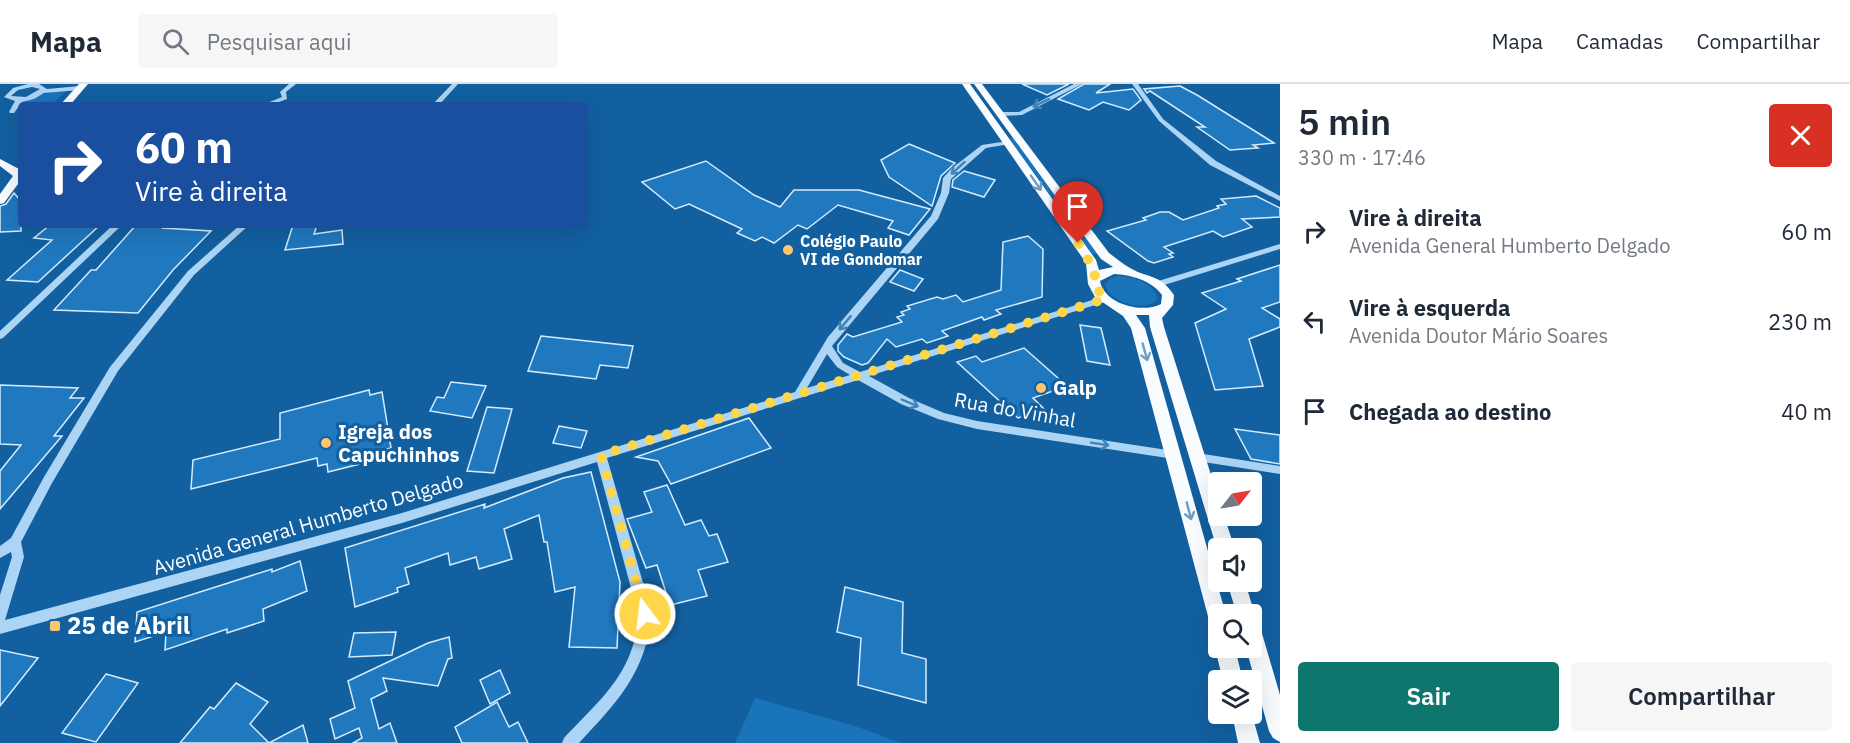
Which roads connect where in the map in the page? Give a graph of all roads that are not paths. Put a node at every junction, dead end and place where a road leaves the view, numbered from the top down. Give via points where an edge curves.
1 (293, 84) edge
2 (455, 84) edge
3 (966, 84) edge
4 (978, 84) edge
5 (1079, 84) edge
6 (1135, 84) edge
7 (29, 85) edge
8 (82, 86) edge
9 (43, 91) junction
10 (20, 99) junction
11 (18, 102) edge
12 (18, 102) edge
13 (68, 102) edge
14 (274, 102) edge
15 (438, 102) edge
16 (12, 112) dead end
17 (1001, 114) junction
18 (1008, 143) junction
19 (0, 162) edge
20 (18, 173) edge
21 (18, 177) edge
22 (1280, 199) edge
23 (0, 201) edge
24 (115, 228) edge
25 (242, 228) edge
26 (1280, 246) edge
27 (1125, 270) junction
28 (1094, 279) junction
29 (1158, 284) junction
30 (1110, 302) junction
31 (1162, 309) junction
32 (0, 336) edge
33 (827, 347) junction
34 (859, 376) junction
35 (799, 393) junction
36 (601, 455) junction
37 (1174, 455) junction
38 (1197, 458) junction
39 (1280, 470) edge
40 (1222, 538) edge
41 (15, 542) junction
42 (0, 543) edge
43 (0, 553) edge
44 (1214, 604) edge
45 (0, 617) edge
46 (0, 628) edge
47 (1259, 658) edge
48 (1244, 724) edge
49 (1280, 731) edge
50 (569, 743) edge
51 (1249, 743) edge

1 - 14 street via 283,92 285,98
2 - 15 street
3 - 18 main road
4 - 17 main road
5 -> 17 street via 1020,114
6 - 22 street via 1161,120 1213,163
7 - 9 street via 43,87
7 - 10 street via 7,95
8 - 9 street
8 - 13 main road
9 - 10 street
10 - 12 street
11 - 16 street
17 - 27 main road via 1105,256
18 -> 28 main road via 1092,263
18 -> 33 street via 984,146 947,178 935,217
19 - 20 main road
21 - 23 main road
24 - 32 street
25 - 41 street via 190,273 114,369
26 - 29 street
27 - 28 main road via 1104,271
27 - 29 main road
28 - 30 main road via 1094,285
29 - 31 main road via 1169,298
30 - 31 main road via 1140,312
30 - 34 street, Avenida General Humberto Delgado
30 -> 37 main road via 1128,313 1138,328
31 - 38 main road via 1155,317 1157,327
33 - 34 street, Rua do Vinhal via 840,365
33 - 35 street
34 - 35 street, Avenida General Humberto Delgado
34 -> 37 street, Rua do Vinhal via 904,401 965,422
35 - 36 street, Avenida General Humberto Delgado
36 - 46 street, Avenida General Humberto Delgado via 402,518
36 - 50 street via 645,614 644,626 634,665
37 -> 44 main road
38 - 39 street
38 - 40 main road
41 - 42 street
41 - 43 street
41 - 45 street via 18,557
47 - 49 main road
48 - 51 main road

